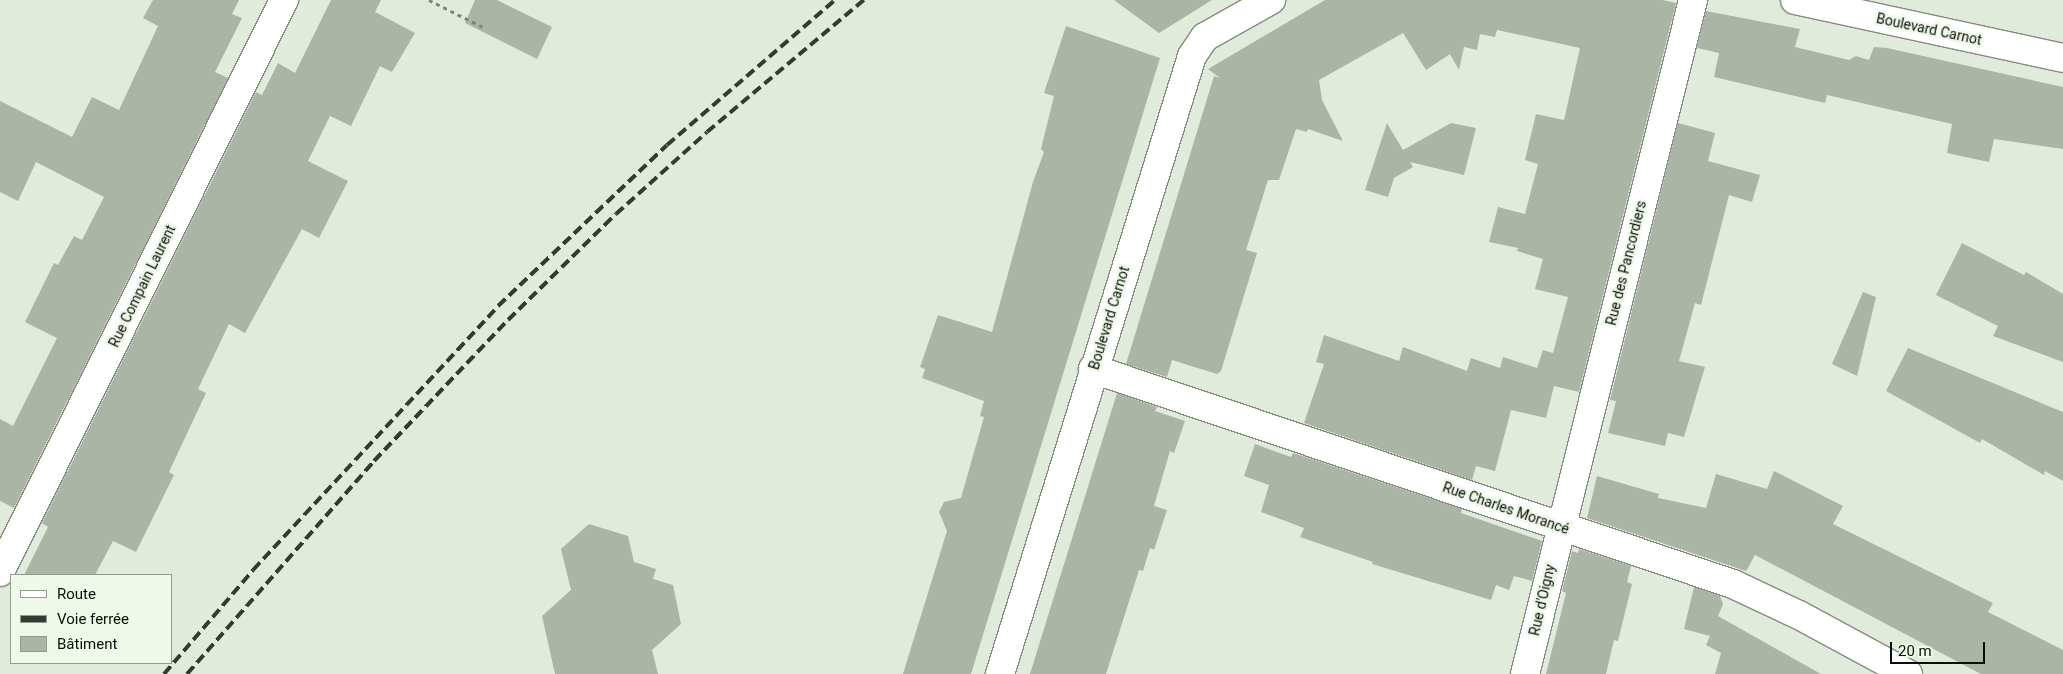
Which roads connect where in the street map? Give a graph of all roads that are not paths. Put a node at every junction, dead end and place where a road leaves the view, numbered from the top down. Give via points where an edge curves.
1 (284, 0) edge
2 (1271, 0) edge
3 (1692, 0) edge
4 (1795, 0) edge
5 (2063, 58) edge
6 (1093, 369) junction
7 (1560, 526) junction
8 (0, 572) edge
9 (1000, 674) edge
10 (1525, 674) edge
11 (1908, 674) edge

1 - 8 street, Rue Compain Laurent
2 - 6 street, Boulevard Carnot via 1205,37 1192,56
3 - 7 street, Rue des Pancordiers
4 - 5 street, Boulevard Carnot
6 - 7 street, Rue Charles Morancé
6 - 9 street, Boulevard Carnot
7 - 10 street, Rue d'Oigny
7 - 11 street, Rue Charles Morancé via 1733,584 1799,615

